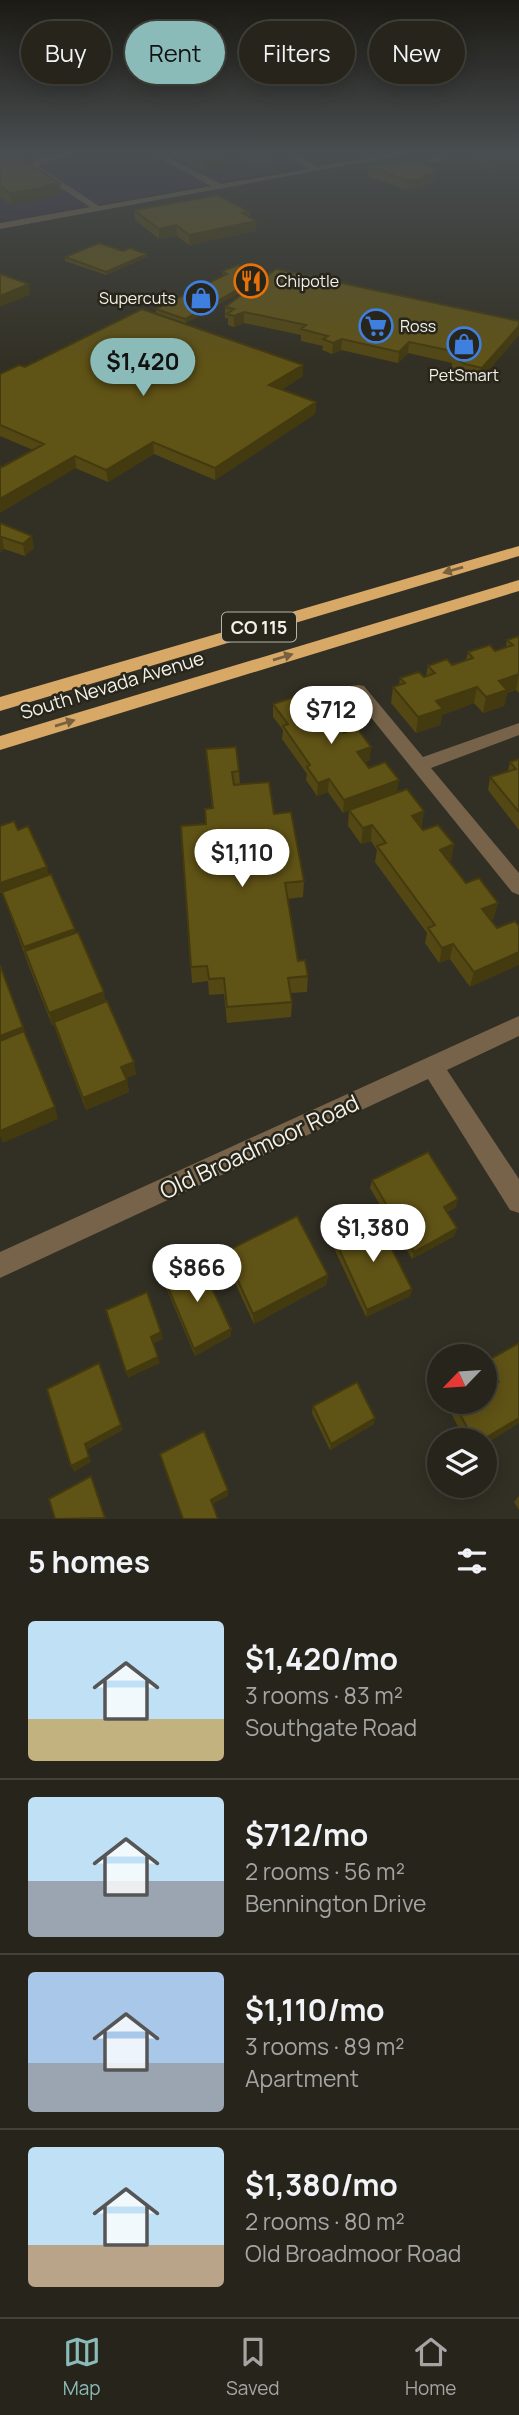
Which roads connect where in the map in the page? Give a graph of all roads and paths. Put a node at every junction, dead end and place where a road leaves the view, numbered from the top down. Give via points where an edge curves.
1 (519, 551) edge
2 (519, 585) edge
3 (358, 690) dead end
4 (0, 704) edge
5 (519, 729) edge
6 (0, 743) edge
7 (420, 765) junction
8 (516, 878) edge
9 (519, 1026) edge
10 (432, 1066) junction
11 (519, 1201) edge
12 (0, 1265) edge

1 -> 4 highway, South Nevada Avenue / CO 115
6 -> 2 highway, South Nevada Avenue / CO 115
3 - 7 street
5 - 7 street
7 - 8 street
9 - 10 street, Old Broadmoor Road
10 - 11 street
10 - 12 street, Old Broadmoor Road

